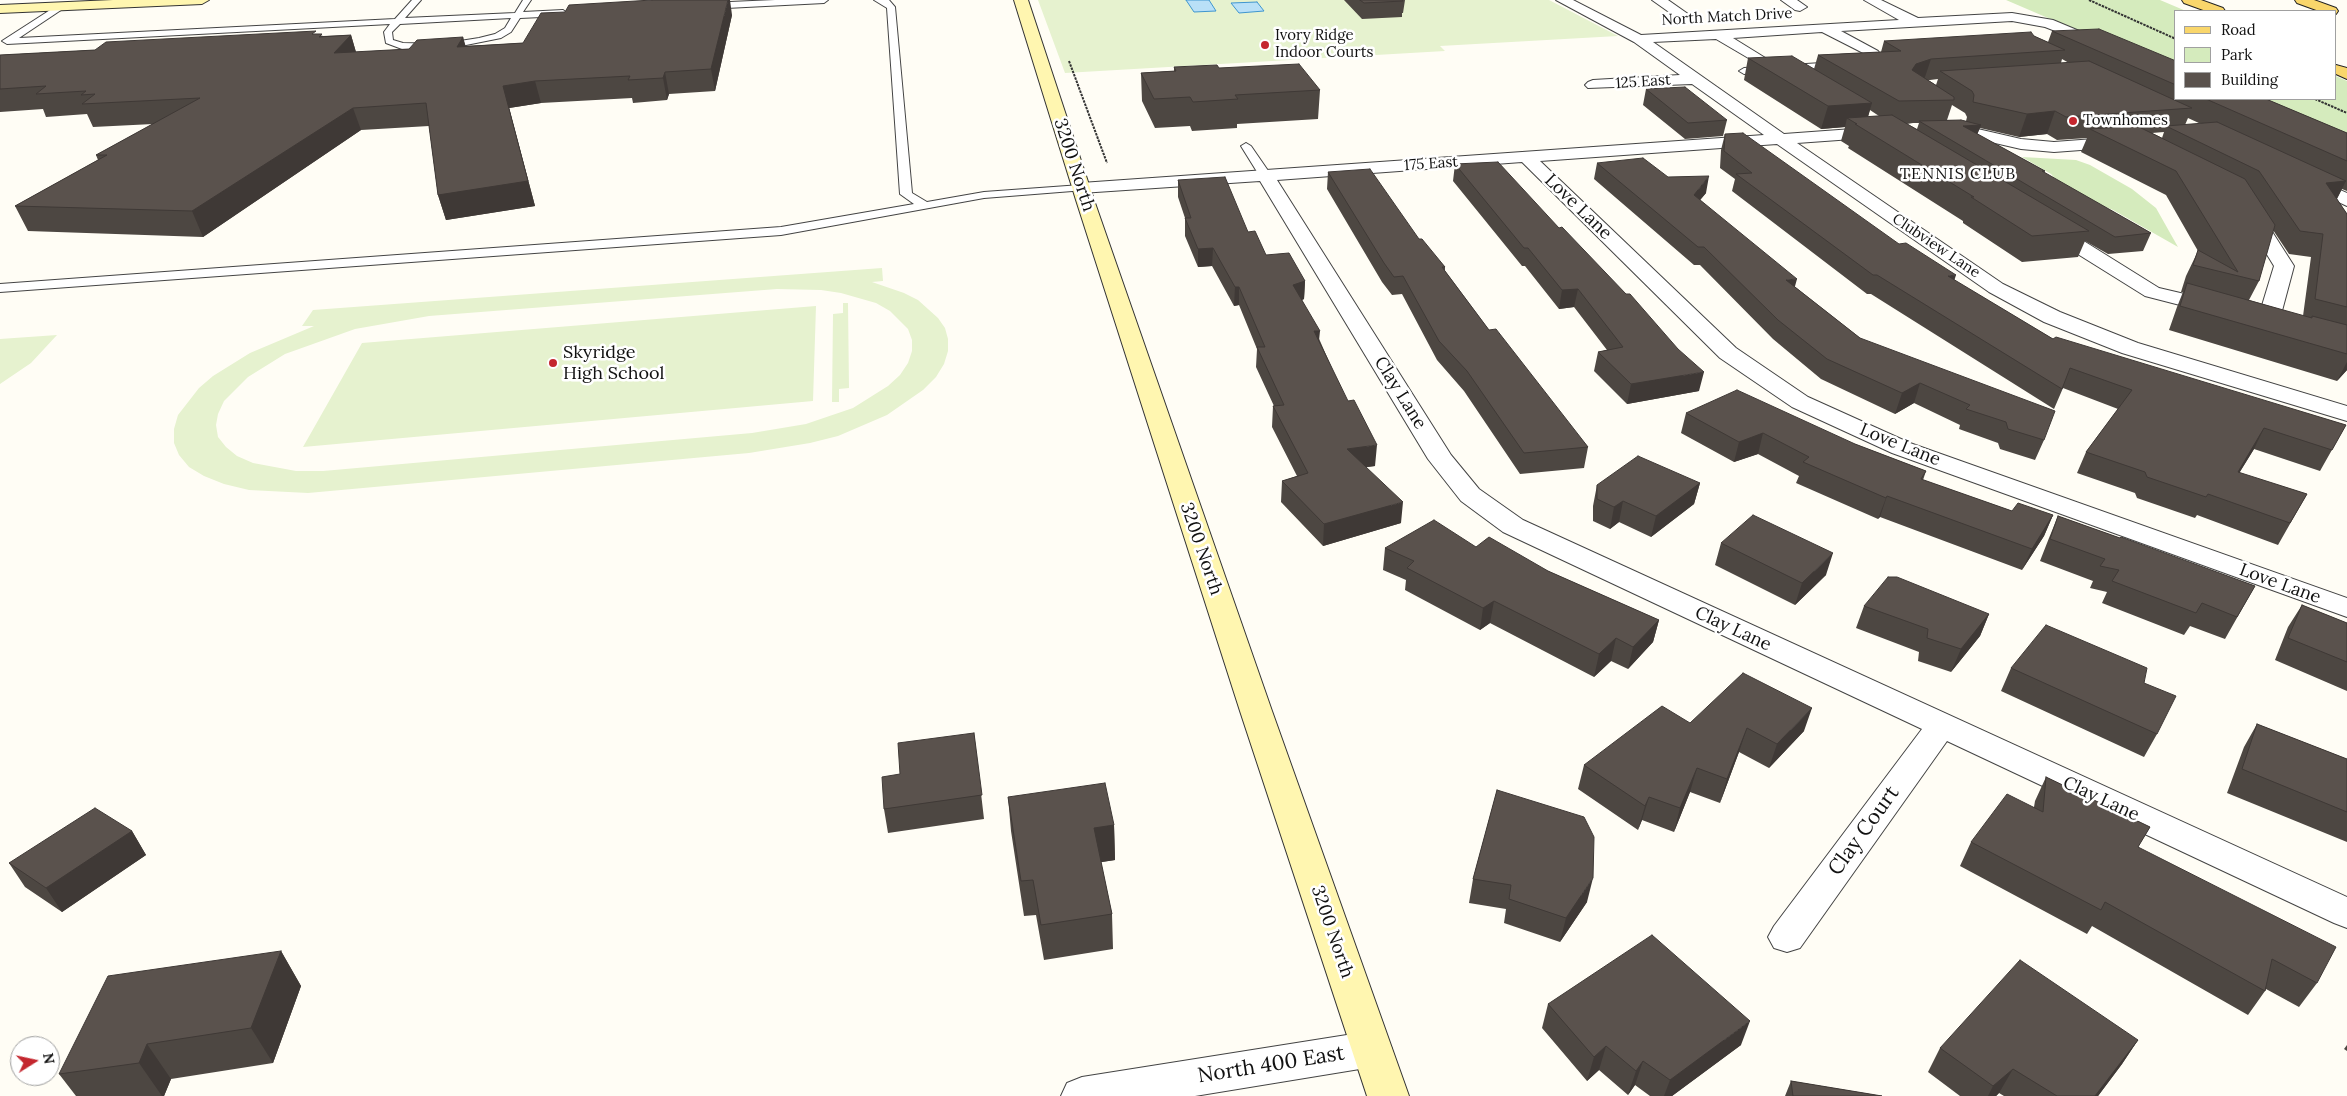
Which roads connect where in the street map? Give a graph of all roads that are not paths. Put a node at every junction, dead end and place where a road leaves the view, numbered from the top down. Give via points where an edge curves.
1 (202, 0) edge
2 (417, 0) edge
3 (527, 0) edge
4 (824, 0) edge
5 (878, 0) edge
6 (1021, 0) edge
7 (1564, 0) edge
8 (1659, 0) edge
9 (1788, 0) edge
10 (1871, 0) edge
11 (2302, 0) edge
12 (2183, 1) edge
13 (61, 6) junction
14 (693, 7) edge
15 (1800, 7) dead end
16 (0, 9) edge
17 (2196, 10) edge
18 (2214, 10) edge
19 (2328, 10) edge
20 (576, 12) edge
21 (1681, 14) dead end
22 (517, 16) junction
23 (398, 22) junction
24 (1932, 22) junction
25 (1916, 23) junction
26 (1824, 28) junction
27 (1955, 33) dead end
28 (1718, 34) junction
29 (1639, 39) junction
30 (2091, 41) edge
31 (4, 44) edge
32 (1873, 54) edge
33 (1762, 62) edge
34 (1840, 65) edge
35 (1787, 69) junction
36 (1744, 71) dead end
37 (1693, 79) junction
38 (1811, 83) edge
39 (1593, 85) dead end
40 (1949, 112) edge
41 (1868, 117) edge
42 (1956, 129) junction
43 (1929, 130) edge
44 (1780, 139) junction
45 (2136, 143) edge
46 (1246, 146) dead end
47 (1527, 158) junction
48 (2293, 174) edge
49 (1266, 175) junction
50 (1081, 188) junction
51 (2242, 198) edge
52 (2347, 200) edge
53 (923, 205) junction
54 (2035, 219) edge
55 (0, 288) edge
56 (2230, 312) edge
57 (2249, 317) edge
58 (2347, 414) edge
59 (2347, 608) edge
60 (1941, 726) junction
61 (2347, 913) edge
62 (1787, 937) dead end
63 (1372, 1048) junction
64 (1082, 1096) edge
65 (1388, 1096) edge

1 - 13 street
2 - 23 lane
3 - 22 lane
4 - 14 lane
5 - 53 lane via 891,7 906,194
6 - 50 street, 3200 North
7 - 29 street, Clubview Lane
8 - 21 street
9 - 15 street
10 - 25 street
11 - 19 main road
12 - 17 main road
12 - 18 main road
13 - 16 street
13 - 31 lane
20 - 22 lane
22 - 23 lane
22 - 23 lane via 508,30 498,36 441,47 402,46 389,41 388,32
23 - 31 lane
24 - 25 street, North Match Drive
24 - 27 street
24 - 30 street, North Match Drive via 2028,18
25 - 26 street, North Match Drive
26 - 28 street, North Match Drive
26 - 32 street
28 - 29 street, North Match Drive
28 - 33 street
29 - 37 street, Clubview Lane
34 - 35 lane
35 - 36 lane
35 - 38 street
37 - 39 street, 125 East
37 - 44 street, Clubview Lane
40 - 42 street via 1957,117
41 - 44 street, 175 East via 1896,134
42 - 43 street
42 - 45 street via 2021,144 2054,147
44 - 47 street, 175 East
44 - 58 street, Clubview Lane via 1996,288 2052,317 2130,348
46 - 49 lane
47 - 49 street, 175 East
47 - 59 street, Love Lane via 1728,353 1800,402 1901,448
48 - 52 street
49 - 50 street, 175 East
49 - 60 street, Clay Lane via 1441,459 1470,495 1513,526
50 - 53 lane via 984,195
50 - 63 street, 3200 North
51 - 57 street via 2284,266 2277,325
53 - 55 lane via 781,231
54 - 56 street via 2152,292
60 - 61 street, Clay Lane
60 - 62 street, Clay Court
63 - 64 street, North 400 East
63 - 65 street, 3200 North

